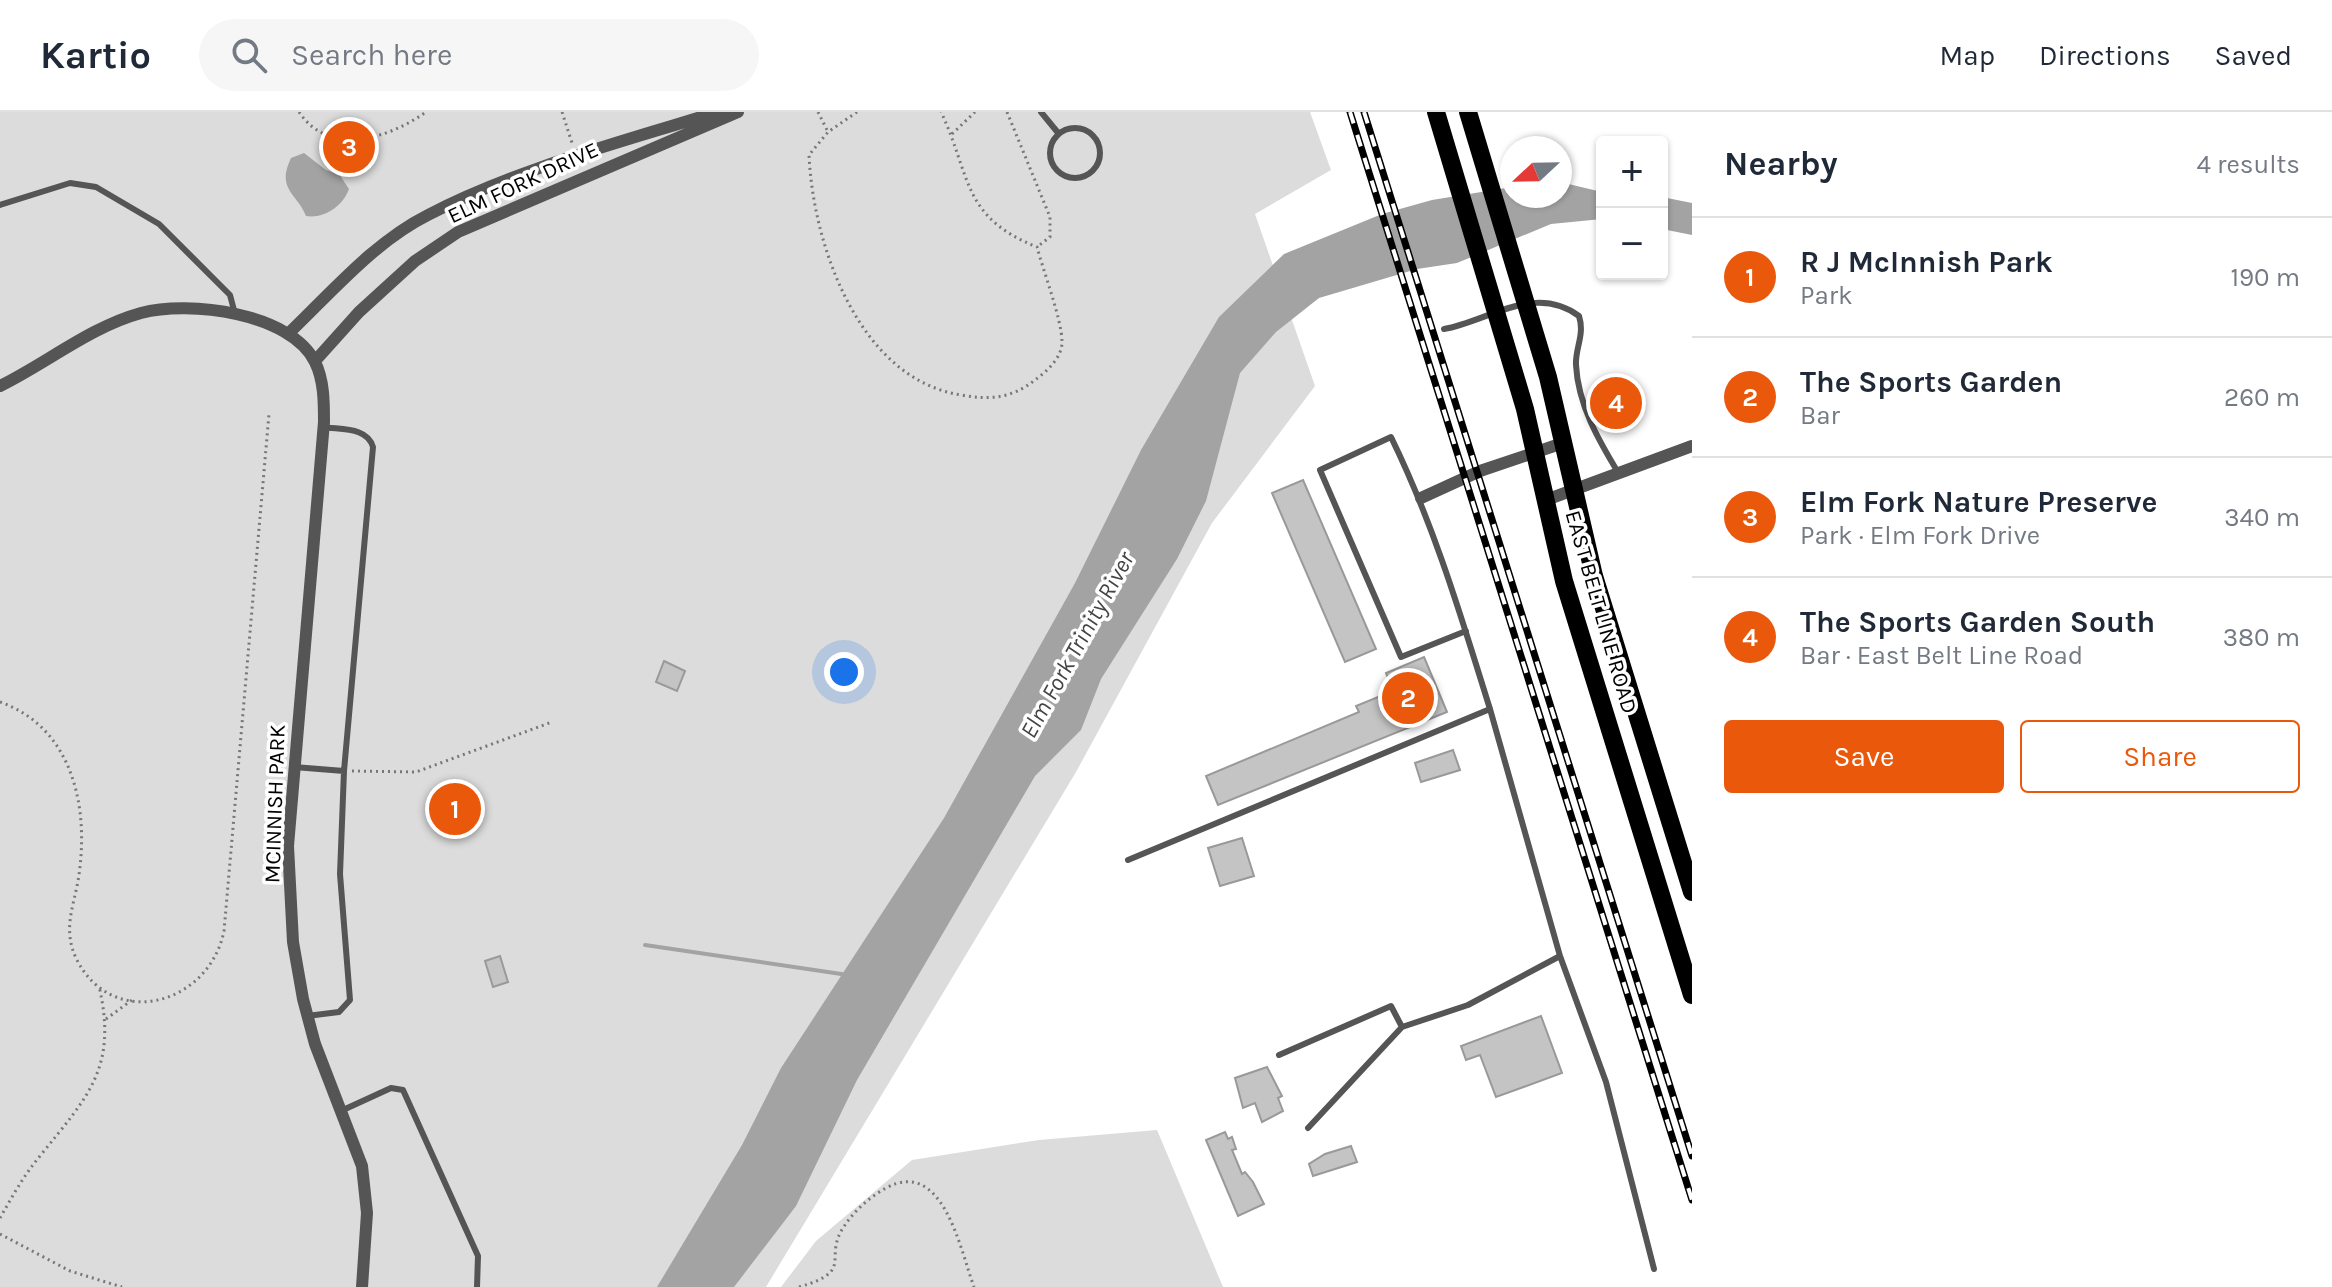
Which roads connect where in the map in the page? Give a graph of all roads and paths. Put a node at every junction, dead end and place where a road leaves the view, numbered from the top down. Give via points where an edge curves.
1 (299, 112) edge
2 (426, 112) edge
3 (717, 112) edge
4 (738, 112) edge
5 (818, 112) edge
6 (857, 112) edge
7 (941, 112) edge
8 (975, 112) edge
9 (1007, 112) edge
10 (1041, 112) edge
11 (1436, 112) edge
12 (1468, 112) edge
13 (828, 132) junction
14 (952, 134) junction
15 (1059, 134) junction
16 (0, 205) edge
17 (1037, 247) junction
18 (235, 314) junction
19 (1444, 329) dead end
20 (288, 334) junction
21 (315, 361) junction
22 (0, 386) edge
23 (269, 414) dead end
24 (323, 427) junction
25 (1563, 443) junction
26 (1692, 446) edge
27 (1534, 452) junction
28 (1619, 475) junction
29 (1572, 491) junction
30 (1421, 498) junction
31 (1546, 500) junction
32 (1466, 631) junction
33 (0, 702) edge
34 (1490, 709) junction
35 (552, 722) dead end
36 (294, 766) junction
37 (344, 771) junction
38 (1128, 860) dead end
39 (1692, 892) edge
40 (1560, 956) junction
41 (98, 985) junction
42 (1692, 995) edge
43 (132, 1000) junction
44 (307, 1016) junction
45 (106, 1019) junction
46 (1402, 1027) junction
47 (1279, 1055) dead end
48 (343, 1110) junction
49 (1308, 1128) dead end
50 (0, 1218) edge
51 (0, 1234) edge
52 (1654, 1269) dead end
53 (122, 1287) edge
54 (362, 1287) edge
55 (477, 1287) edge
56 (799, 1287) edge
57 (974, 1287) edge

1 - 2 path via 309,127 329,139 357,140 380,135
3 - 20 street, ELM FORK DRIVE via 577,157 427,215 391,239
4 - 21 street, ELM FORK DRIVE via 458,232 415,261
5 - 13 path
6 - 13 path
7 - 14 path
8 - 14 path
9 - 17 path via 1050,217 1050,237
10 - 15 lane
11 - 27 main road, EAST BELT LINE ROAD via 1505,336
12 - 25 main road, EAST BELT LINE ROAD via 1534,327
13 - 17 path via 809,155 811,197 824,245 844,295 872,341 907,372 946,393 993,400 1030,384 1052,367 1062,342
14 - 17 path via 970,195 993,223
15 - 15 lane via 1050,153 1056,170 1071,179 1093,172 1100,158 1094,136 1080,128
16 - 18 lane via 70,183 96,187 159,224 230,295
18 - 20 street
18 - 22 street via 141,313 78,341
19 - 28 lane via 1508,305 1549,304 1579,316 1583,327 1577,375 1592,427
20 - 21 street
21 - 24 street, MCINNISH PARK via 324,392
23 - 43 path via 221,945 208,971 187,990 164,999
24 - 36 street, MCINNISH PARK
24 - 37 lane via 362,432 373,447
25 - 27 street
25 - 29 main road, EAST BELT LINE ROAD
26 - 28 street
27 - 30 street
27 - 31 main road, EAST BELT LINE ROAD
28 - 29 street
29 - 31 street
29 - 39 main road, EAST BELT LINE ROAD
30 - 32 lane
30 - 32 lane via 1391,437 1320,470 1401,657
31 - 42 main road, EAST BELT LINE ROAD via 1572,608
32 - 34 lane
33 - 41 path via 38,721 54,737 70,769 80,822 69,930 76,958
34 - 38 lane
34 - 40 lane
35 - 37 path via 416,772
36 - 37 lane
36 - 44 street, MCINNISH PARK via 288,846 293,942
37 - 44 lane via 340,874 350,1000 339,1012
40 - 46 lane via 1468,1005
40 - 52 lane via 1606,1082
41 - 43 path
41 - 45 path
43 - 45 path
44 - 48 street, MCINNISH PARK
45 - 50 path via 105,1048 88,1094
46 - 47 lane via 1391,1006
46 - 49 lane
48 - 54 street, MCINNISH PARK via 362,1166 367,1213
48 - 55 lane via 391,1088 403,1090 411,1100 478,1256
51 - 53 path via 70,1271
56 - 57 path via 826,1279 835,1267 841,1229 854,1212 899,1181 914,1181 944,1204

